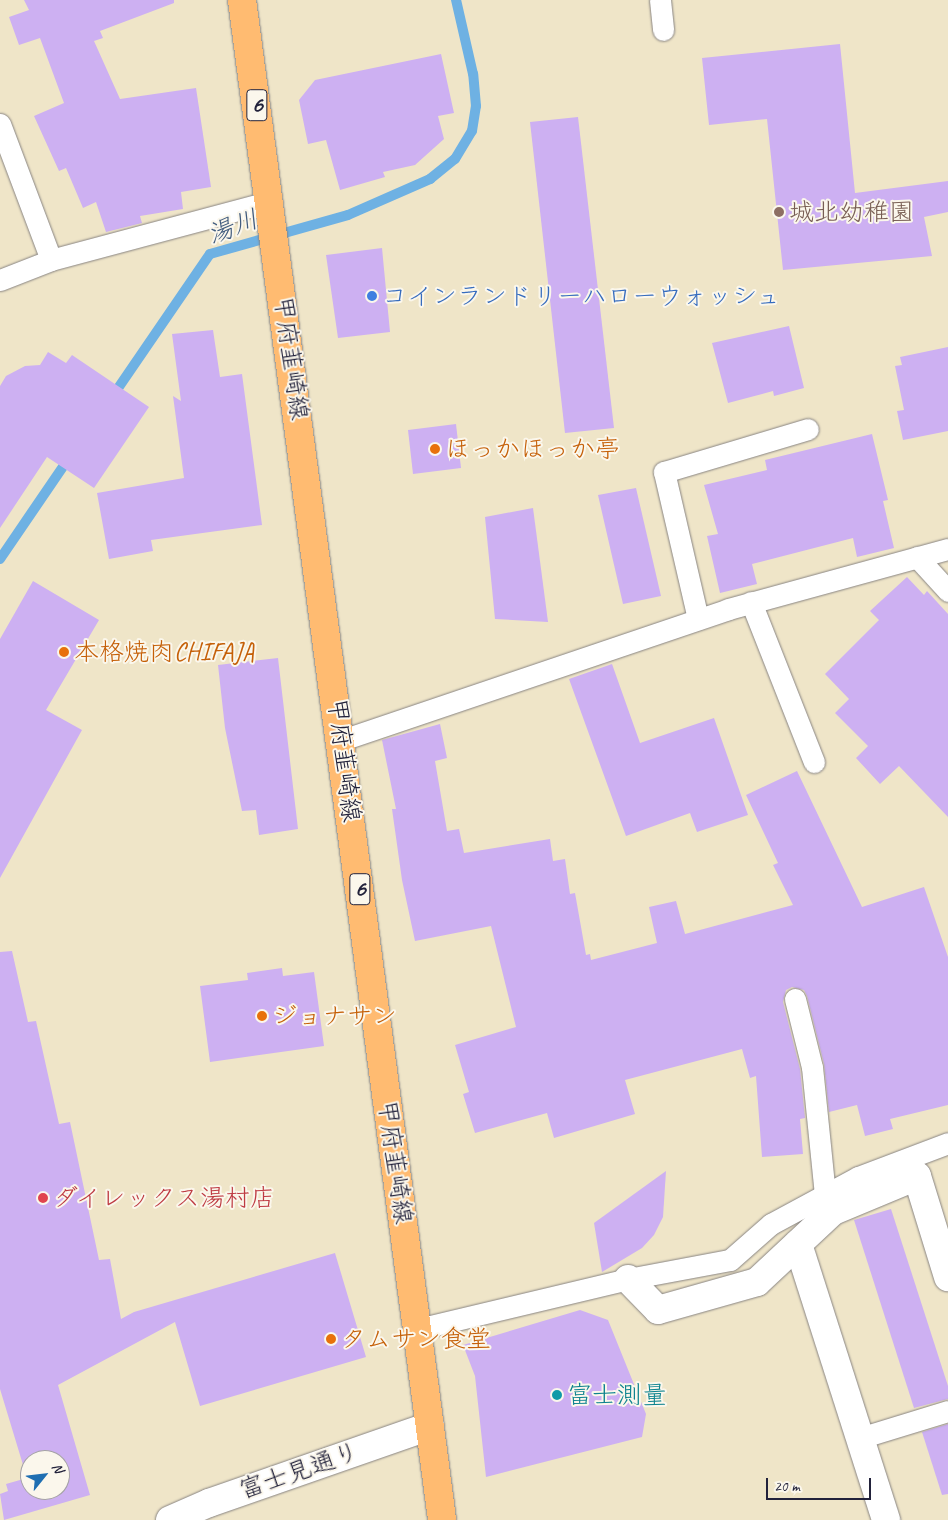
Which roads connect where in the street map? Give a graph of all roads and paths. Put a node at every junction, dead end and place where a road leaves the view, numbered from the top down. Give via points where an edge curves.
1 (242, 0) edge
2 (660, 0) edge
3 (663, 30) dead end
4 (0, 124) edge
5 (271, 206) junction
6 (51, 260) junction
7 (0, 280) edge
8 (808, 428) dead end
9 (948, 549) edge
10 (917, 557) junction
11 (948, 591) edge
12 (751, 602) junction
13 (698, 619) junction
14 (342, 740) junction
15 (814, 762) dead end
16 (795, 998) dead end
17 (948, 1143) edge
18 (825, 1195) junction
19 (798, 1244) junction
20 (948, 1277) edge
21 (628, 1279) junction
22 (418, 1329) junction
23 (948, 1411) edge
24 (430, 1426) junction
25 (860, 1438) junction
26 (170, 1520) edge
27 (442, 1520) edge
28 (886, 1520) edge

1 - 5 main road, 甲府韮崎線 / 6
2 - 3 lane
4 - 6 lane
5 - 6 lane
5 - 14 main road, 甲府韮崎線 / 6
6 - 7 lane
8 - 13 lane via 664,472
9 - 10 lane
10 - 11 lane
10 - 12 lane
12 - 13 lane
12 - 15 lane
13 - 14 lane
14 - 22 main road, 甲府韮崎線 / 6
16 - 18 lane via 812,1066
17 - 18 lane via 858,1177
18 - 21 lane via 771,1224 730,1260
19 - 20 street via 833,1211 917,1176
19 - 21 street via 756,1282 658,1310
19 - 25 street
21 - 22 lane
22 - 24 main road, 甲府韮崎線 / 6
23 - 25 lane
24 - 26 street, 富士見通り via 209,1503
24 - 27 main road, 甲府韮崎線 / 6
25 - 28 street

